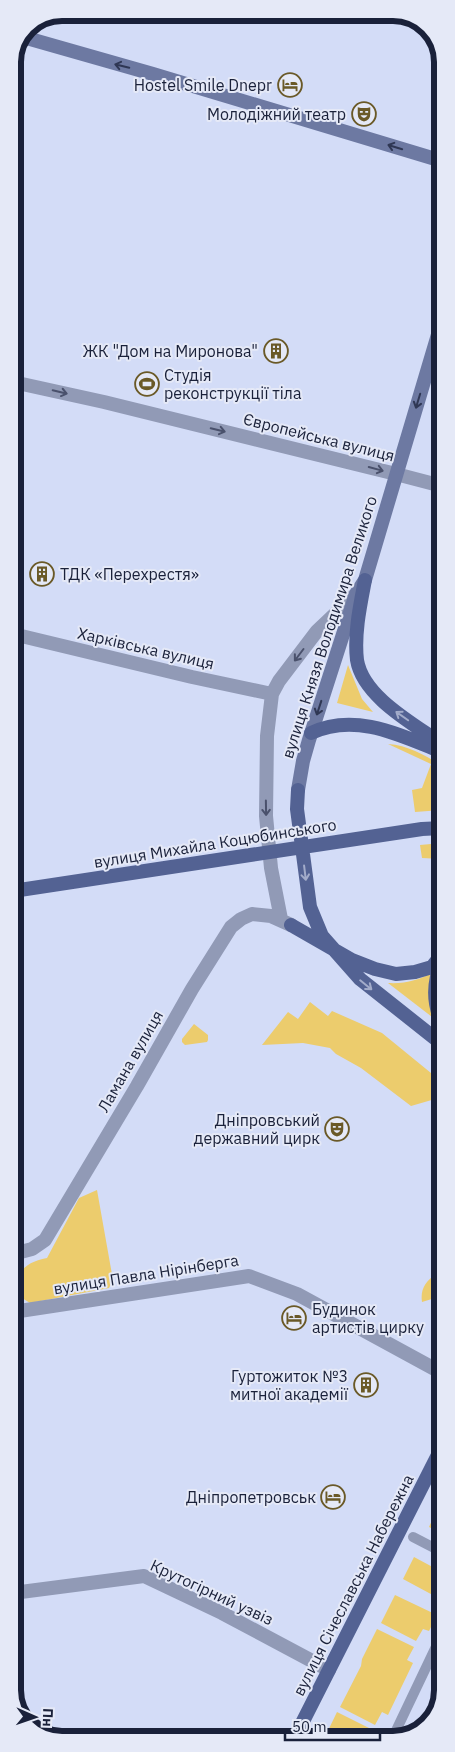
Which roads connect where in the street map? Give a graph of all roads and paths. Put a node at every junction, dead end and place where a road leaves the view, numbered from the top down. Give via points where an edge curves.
1 (29, 39) edge
2 (434, 159) edge
3 (434, 348) edge
4 (21, 384) edge
5 (396, 474) junction
6 (434, 484) edge
7 (365, 580) junction
8 (356, 594) junction
9 (21, 636) edge
10 (272, 694) junction
11 (311, 733) junction
12 (434, 738) edge
13 (434, 749) edge
14 (434, 828) edge
15 (21, 890) edge
16 (310, 907) junction
17 (286, 922) junction
18 (334, 949) junction
19 (434, 964) edge
20 (434, 1038) edge
21 (21, 1252) edge
22 (21, 1311) edge
23 (434, 1369) edge
24 (434, 1462) edge
25 (413, 1537) dead end
26 (434, 1548) edge
27 (21, 1591) edge
28 (434, 1651) edge
29 (329, 1670) junction
30 (298, 1731) edge
31 (396, 1731) edge

2 -> 1 main road
3 -> 5 main road, вулиця Князя Володимира Великого
4 -> 5 street, Європейська вулиця
5 - 6 street, Європейська вулиця
5 - 7 main road, вулиця Князя Володимира Великого
7 - 8 main road, вулиця Князя Володимира Великого
12 -> 7 main road via 393,710 366,682 358,662 356,644
8 -> 10 street via 317,631
8 -> 11 main road, вулиця Князя Володимира Великого
9 - 10 street, Харківська вулиця
10 -> 17 street via 266,760 266,816 271,868
11 - 13 main road via 323,727 361,724
11 -> 16 main road, вулиця Князя Володимира Великого via 303,761 297,809
14 - 15 main road, вулиця Михайла Коцюбинського
16 - 17 main road via 307,918 300,925
16 - 18 main road, вулиця Князя Володимира Великого via 322,936
17 - 18 main road
17 - 21 street, Ламана вулиця via 252,914 231,927 45,1240 32,1250
18 - 19 main road via 352,960 396,974 415,972
18 -> 20 main road, вулиця Князя Володимира Великого via 360,979
22 - 23 street, вулиця Павла Нірінберга via 249,1276 297,1294
24 - 29 main road, вулиця Січеславська Набережна
25 - 26 street
27 - 29 street, Крутогірний узвіз via 144,1576
28 - 31 street
29 - 30 main road, вулиця Січеславська Набережна

